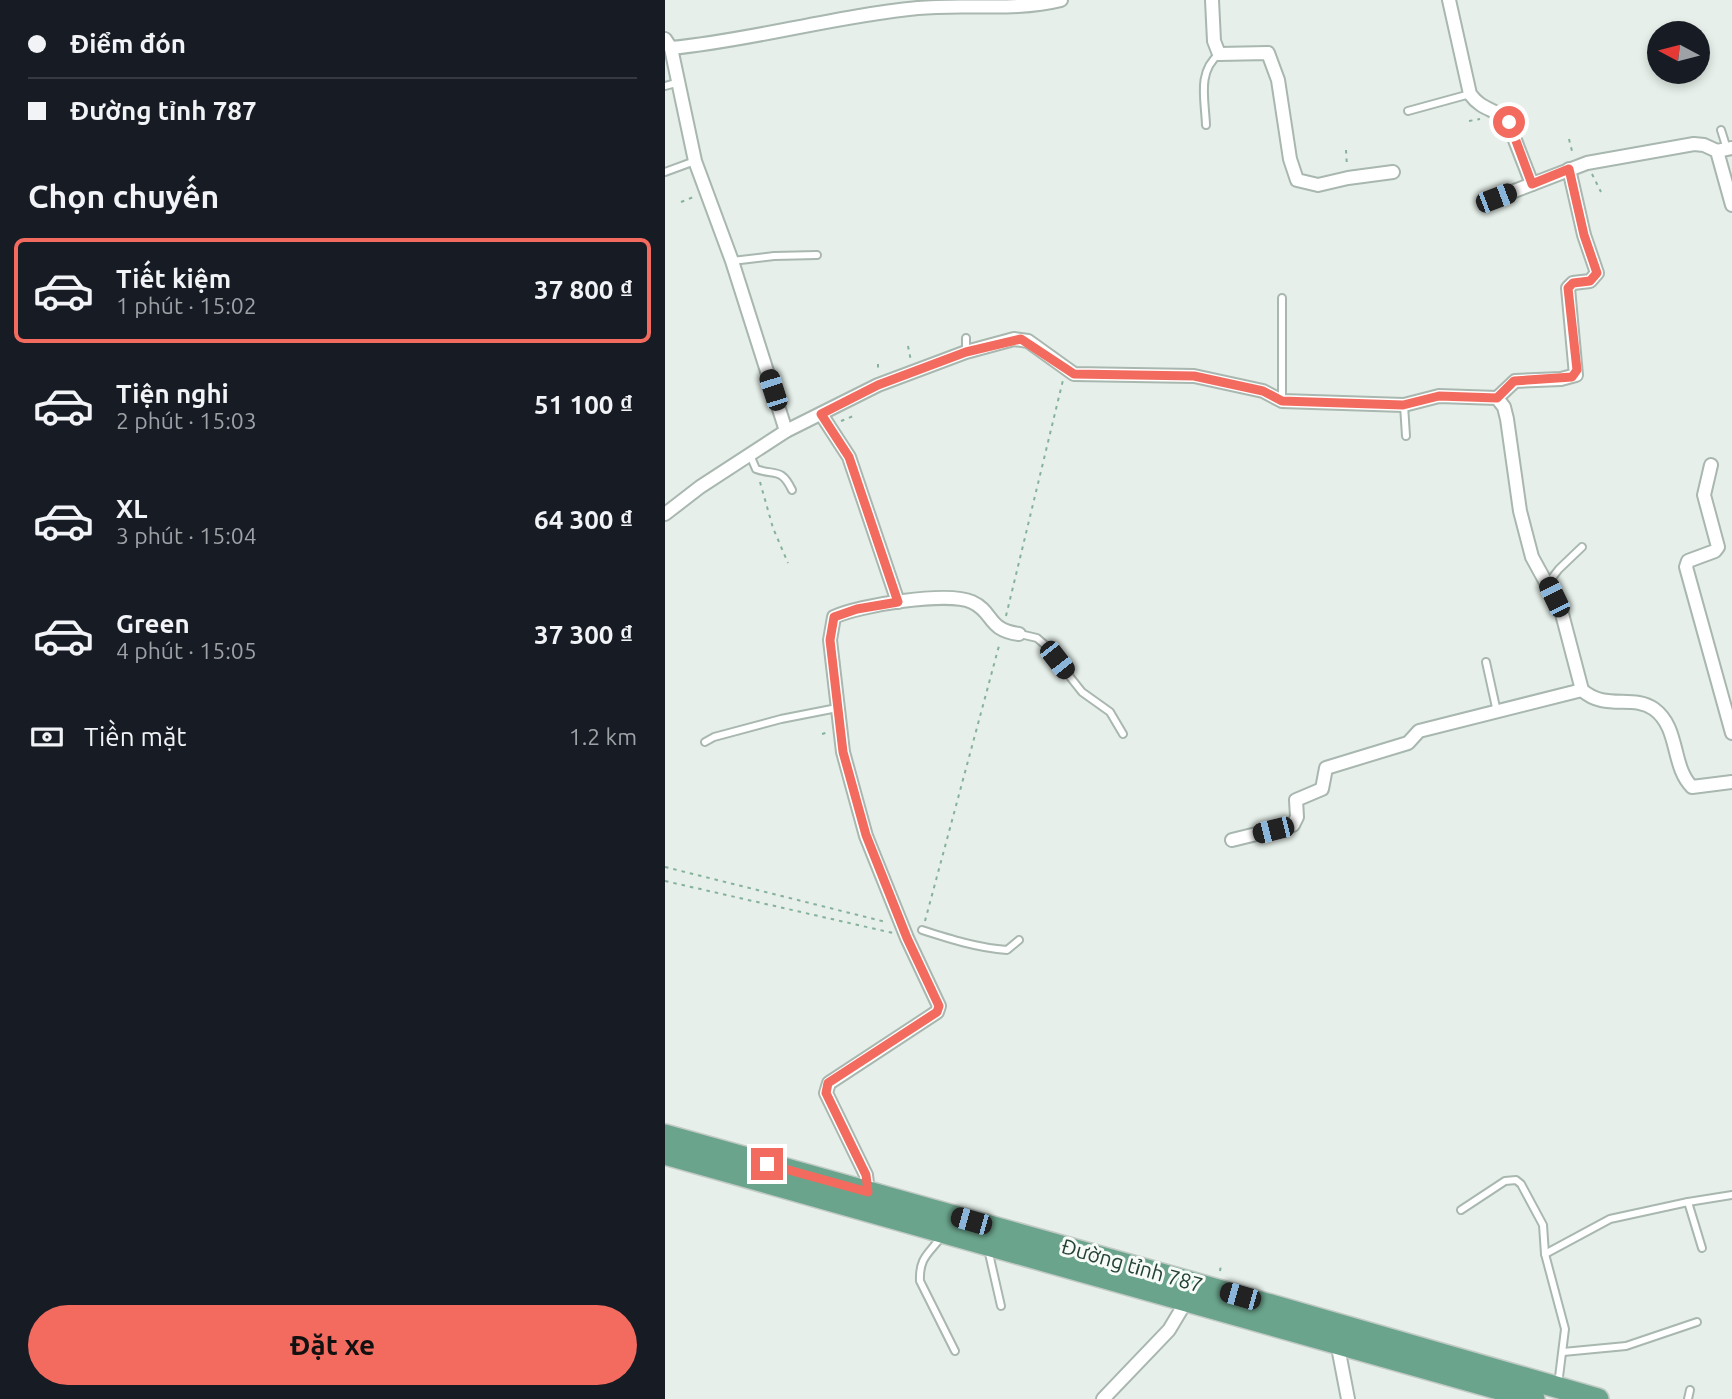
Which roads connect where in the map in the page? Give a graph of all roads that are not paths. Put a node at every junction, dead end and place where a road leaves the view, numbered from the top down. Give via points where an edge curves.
1 (1061, 0) edge
2 (1212, 0) edge
3 (1449, 0) edge
4 (668, 43) edge
5 (1219, 54) junction
6 (671, 85) edge
7 (1470, 94) junction
8 (1408, 111) dead end
9 (1206, 125) dead end
10 (1721, 130) dead end
11 (1725, 149) edge
12 (695, 161) junction
13 (1577, 166) junction
14 (665, 172) edge
15 (1393, 172) dead end
16 (1532, 184) junction
17 (1496, 198) dead end
18 (1732, 205) edge
19 (817, 255) dead end
20 (732, 261) junction
21 (1282, 298) dead end
22 (966, 338) dead end
23 (966, 352) junction
24 (1497, 398) junction
25 (1282, 401) junction
26 (1403, 405) junction
27 (821, 414) junction
28 (786, 431) junction
29 (1406, 436) dead end
30 (750, 455) junction
31 (1711, 465) dead end
32 (792, 490) dead end
33 (665, 514) edge
34 (1582, 547) dead end
35 (1548, 583) junction
36 (898, 602) junction
37 (1011, 633) joint
38 (1486, 662) dead end
39 (1582, 690) junction
40 (837, 708) junction
41 (1497, 712) junction
42 (1732, 733) edge
43 (1123, 734) dead end
44 (705, 742) dead end
45 (1732, 782) edge
46 (1232, 840) dead end
47 (922, 930) road end
48 (1019, 940) dead end
49 (665, 1135) edge
50 (665, 1154) edge
51 (736, 1174) junction
52 (711, 1176) dead end
53 (868, 1192) junction
54 (1732, 1195) edge
55 (1688, 1202) junction
56 (1461, 1210) dead end
57 (943, 1232) junction
58 (987, 1244) junction
59 (1702, 1248) dead end
60 (1545, 1254) junction
61 (1187, 1300) junction
62 (1000, 1306) dead end
63 (1697, 1322) dead end
64 (1338, 1342) junction
65 (955, 1351) dead end
66 (1563, 1352) junction
67 (1558, 1387) junction
68 (1690, 1390) dead end
69 (1103, 1399) edge
70 (1348, 1399) edge
71 (1534, 1399) edge
72 (1598, 1399) edge
73 (1688, 1399) edge

1 - 4 street via 1002,8 920,8 700,46
2 - 5 street
3 - 7 street
4 - 6 street
5 - 9 lane via 1207,63 1203,78
5 - 15 street via 1268,54 1297,180 1318,186
6 - 12 street
7 - 8 lane
7 - 16 street via 1480,106 1509,122
10 - 11 lane
11 - 13 street via 1694,144
11 - 18 street
12 - 14 lane
12 - 20 street
13 - 16 street
13 - 24 street via 1584,235 1597,273 1590,281 1568,288 1576,375 1514,381
16 - 17 street
19 - 20 lane
20 - 28 street
21 - 25 lane
22 - 23 lane
23 - 25 street via 1021,339 1074,374 1194,376 1263,391
23 - 27 street via 878,385
24 - 26 street via 1439,396
24 - 35 street via 1507,419 1532,558
25 - 26 street
26 - 29 lane
27 - 28 street
27 - 36 street via 849,457
28 - 30 street
30 - 32 lane via 756,468 781,474
30 - 33 street
31 - 42 street via 1704,495 1718,547 1688,561 1686,567
34 - 35 lane
35 - 39 street via 1561,610
36 - 37 street via 968,600
36 - 40 street via 834,617 830,640
37 - 43 lane via 1044,644 1082,692 1110,712
38 - 41 lane
39 - 41 street
39 - 45 street via 1590,698 1654,709 1672,738 1684,779 1692,787
40 - 44 lane
40 - 53 street via 843,752 866,835 938,1002 937,1012 828,1083 826,1093 866,1175
41 - 46 street via 1419,731 1408,743 1326,768 1322,789 1296,800 1297,822
47 - 48 lane via 995,949 1007,950
49 - 53 main road, Đường tỉnh 787
50 - 51 main road, Đường tỉnh 787
51 - 52 lane
51 - 57 main road, Đường tỉnh 787
53 - 67 main road, Đường tỉnh 787 via 1420,1340
54 - 55 lane
55 - 59 lane
55 - 60 lane via 1610,1219
56 - 60 lane via 1505,1181 1516,1180 1541,1218
57 - 58 main road, Đường tỉnh 787
57 - 65 lane via 919,1268
58 - 61 main road, Đường tỉnh 787
58 - 62 lane
60 - 66 lane via 1565,1329
61 - 64 main road, Đường tỉnh 787
61 - 69 street via 1169,1331
63 - 66 lane via 1626,1346
64 - 70 street
64 - 71 main road, Đường tỉnh 787
66 - 67 lane
67 - 72 main road, Đường tỉnh 787
68 - 73 lane

